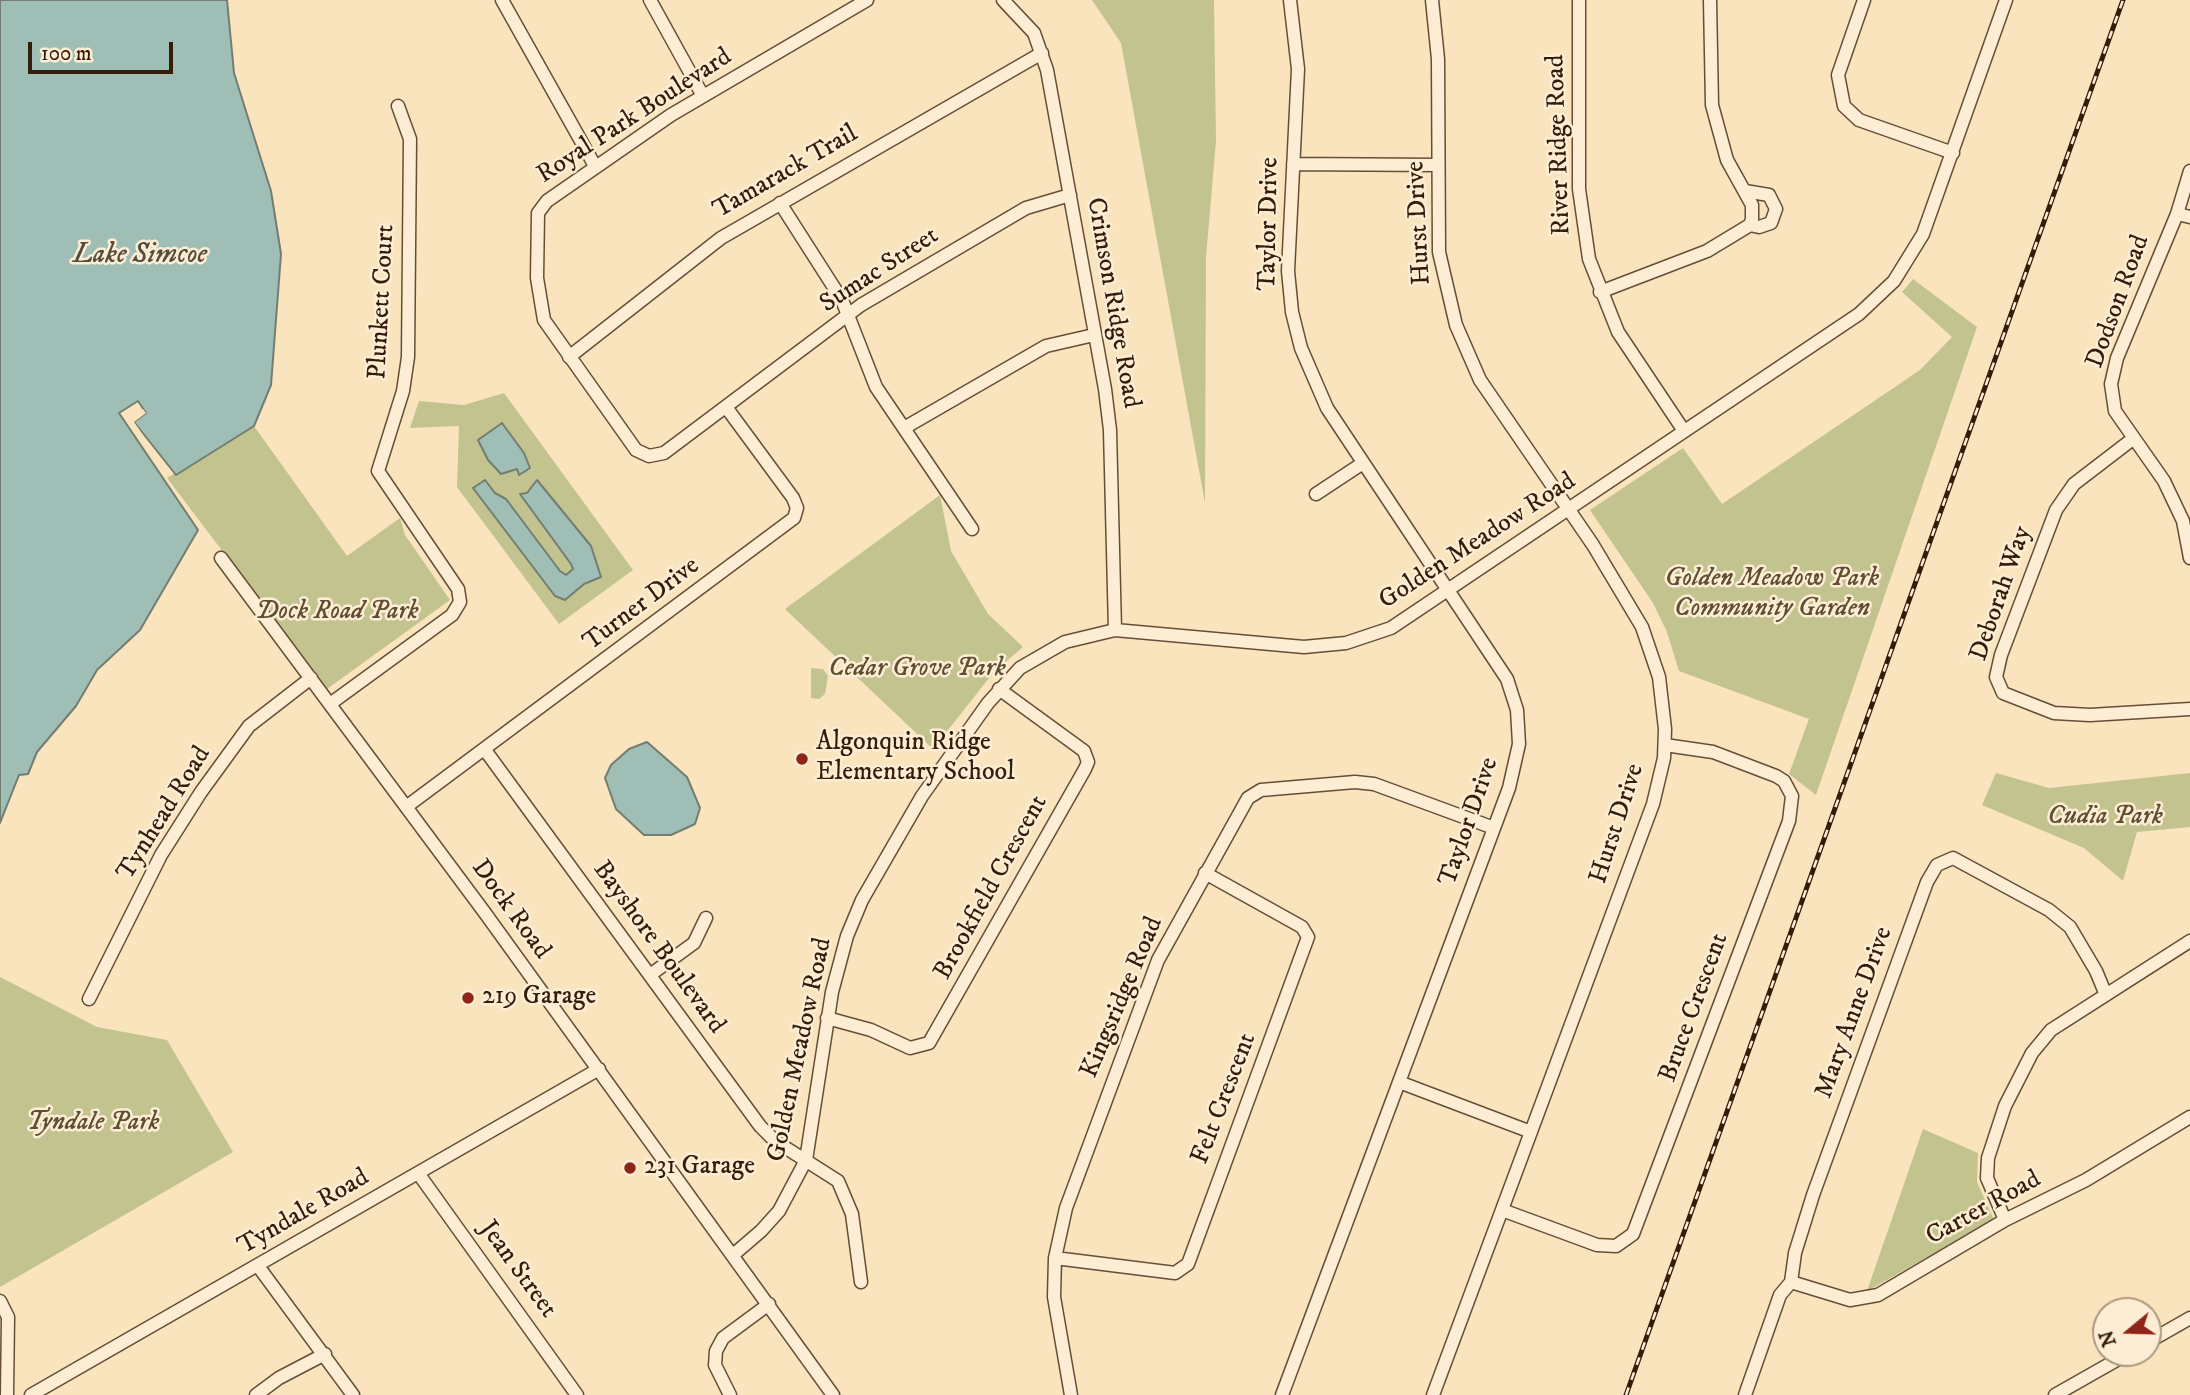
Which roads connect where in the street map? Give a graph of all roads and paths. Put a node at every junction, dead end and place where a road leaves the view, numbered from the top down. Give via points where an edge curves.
1 (502, 0) edge
2 (650, 0) edge
3 (867, 0) edge
4 (1003, 0) edge
5 (1290, 0) edge
6 (1432, 0) edge
7 (1578, 0) edge
8 (1710, 0) edge
9 (1864, 0) edge
10 (2006, 0) edge
11 (1042, 52) junction
12 (703, 96) junction
13 (398, 106) dead end
14 (1953, 153) junction
15 (1293, 164) junction
16 (1438, 165) junction
17 (595, 166) junction
18 (2190, 171) edge
19 (1745, 191) junction
20 (1070, 195) junction
21 (780, 203) junction
22 (2176, 214) junction
23 (2190, 217) edge
24 (1750, 225) junction
25 (1600, 292) junction
26 (848, 316) junction
27 (1094, 335) junction
28 (569, 357) junction
29 (726, 407) junction
30 (904, 428) junction
31 (1684, 431) junction
32 (2134, 438) junction
33 (1363, 463) junction
34 (1316, 494) dead end
35 (1569, 509) junction
36 (972, 529) dead end
37 (221, 558) dead end
38 (2190, 558) edge
39 (1449, 590) junction
40 (1115, 631) junction
41 (311, 678) junction
42 (999, 689) junction
43 (330, 704) junction
44 (2190, 709) edge
45 (1665, 745) junction
46 (485, 750) junction
47 (406, 807) junction
48 (1494, 828) junction
49 (1205, 873) junction
50 (706, 918) dead end
51 (2190, 941) edge
52 (2178, 950) junction
53 (2190, 958) edge
54 (650, 975) junction
55 (2106, 995) junction
56 (89, 999) dead end
57 (827, 1017) junction
58 (598, 1069) junction
59 (1399, 1082) junction
60 (2190, 1117) edge
61 (1531, 1132) junction
62 (806, 1160) junction
63 (418, 1173) junction
64 (1502, 1210) junction
65 (2005, 1220) junction
66 (733, 1255) junction
67 (1055, 1258) junction
68 (258, 1266) junction
69 (861, 1282) dead end
70 (1791, 1282) junction
71 (0, 1301) edge
72 (769, 1304) junction
73 (2190, 1318) edge
74 (2162, 1334) edge
75 (325, 1354) junction
76 (2104, 1367) edge
77 (8, 1395) edge
78 (31, 1395) edge
79 (256, 1395) edge
80 (353, 1395) edge
81 (577, 1395) edge
82 (730, 1395) edge
83 (833, 1395) edge
84 (1070, 1395) edge
85 (1282, 1395) edge
86 (1433, 1395) edge
87 (1745, 1395) edge
88 (2055, 1395) edge

1 - 17 street
2 - 12 street
3 - 12 street, Royal Park Boulevard
4 - 11 street, Crimson Ridge Road via 1025,21
5 - 15 street, Taylor Drive via 1298,69
6 - 16 street, Hurst Drive via 1438,59
7 - 25 street, River Ridge Road via 1580,206
8 - 19 street via 1712,105 1727,160
9 - 14 street via 1838,75 1844,106 1859,120
10 - 14 street, Golden Meadow Road
11 - 20 street, Crimson Ridge Road
11 - 21 street, Tamarack Trail
12 - 17 street, Royal Park Boulevard
13 - 43 street, Plunkett Court via 410,139 408,356 403,391 379,471 458,589 460,602 452,615
14 - 31 street, Golden Meadow Road via 1916,250 1884,293
15 - 16 street
15 - 33 street, Taylor Drive via 1287,271 1297,332 1321,397
16 - 35 street, Hurst Drive via 1439,252 1459,335 1480,380
17 - 28 street, Royal Park Boulevard via 547,201 538,213 539,295 544,320
18 - 22 street, Dodson Road
19 - 24 street via 1752,205
19 - 24 street via 1769,195 1776,209 1772,223
20 - 26 street, Sumac Street via 1026,208
20 - 27 street, Crimson Ridge Road
21 - 26 street
21 - 28 street, Tamarack Trail via 711,245
22 - 23 street
22 - 32 street, Dodson Road via 2117,358 2111,384 2115,411
24 - 25 street via 1700,254
25 - 31 street, River Ridge Road via 1625,343
26 - 29 street, Sumac Street
26 - 30 street via 869,375
27 - 30 street via 1046,346
27 - 40 street, Crimson Ridge Road via 1110,430
28 - 29 street, Royal Park Boulevard via 642,454 664,453
29 - 46 street, Turner Drive via 793,498 794,518
30 - 36 street
31 - 35 street, Golden Meadow Road
32 - 38 street, Dodson Road via 2164,481 2183,521
32 - 44 street, Deborah Way via 2074,484 2056,510 1996,677 2003,693 2054,713
33 - 34 street
33 - 39 street, Taylor Drive
35 - 39 street, Golden Meadow Road
35 - 45 street, Hurst Drive via 1646,637 1659,677
37 - 41 street, Dock Road
39 - 40 street, Golden Meadow Road via 1391,628 1333,645 1290,647
39 - 48 street, Taylor Drive via 1500,667 1517,709 1517,760
40 - 42 street, Golden Meadow Road via 1053,647
41 - 43 street, Dock Road
41 - 56 street, Tynhead Road via 249,726 201,792 161,855
42 - 57 street, Golden Meadow Road via 922,796 862,900 847,936
42 - 57 street, Brookfield Crescent via 1084,751 1085,769 929,1043 910,1048 872,1030
43 - 47 street, Dock Road
45 - 61 street, Hurst Drive via 1653,804
45 - 64 street, Bruce Crescent via 1713,752 1776,776 1792,796 1792,812 1633,1234 1616,1246 1597,1245
46 - 47 street, Turner Drive
46 - 54 street, Bayshore Boulevard
47 - 58 street, Dock Road
48 - 49 street, Kingsridge Road via 1374,784 1344,781 1261,790 1248,798
48 - 59 street, Taylor Drive
49 - 67 street, Kingsridge Road via 1158,960 1066,1208
49 - 67 street, Felt Crescent via 1302,927 1308,937 1188,1264 1175,1273
50 - 54 street via 694,943
51 - 52 street
52 - 53 street
52 - 55 street
54 - 62 street, Bayshore Boulevard via 760,1126
55 - 65 street via 2051,1030 2032,1053 2005,1106 1988,1158 1987,1178
55 - 70 street, Mary Anne Drive via 2070,927 2049,910 1953,858 1937,865 1813,1195
57 - 62 street, Golden Meadow Road
58 - 63 street, Tyndale Road
58 - 66 street, Dock Road
59 - 61 street
59 - 85 street, Taylor Drive
60 - 65 street, Carter Road via 2086,1180
61 - 64 street, Hurst Drive
62 - 66 street, Golden Meadow Road via 779,1211
62 - 69 street, Bayshore Boulevard via 830,1173 844,1190 852,1214
63 - 68 street, Tyndale Road
63 - 81 street, Jean Street
64 - 86 street, Hurst Drive
65 - 70 street, Carter Road via 1878,1295 1850,1300
66 - 72 street, Dock Road
67 - 84 street, Kingsridge Road via 1055,1315
68 - 75 street
68 - 78 street, Tyndale Road
70 - 87 street, Mary Anne Drive via 1780,1295
71 - 77 street via 8,1317
72 - 82 street via 723,1338 716,1351 715,1365
72 - 83 street, Dock Road
73 - 74 street
75 - 79 street
75 - 80 street
76 - 88 street

